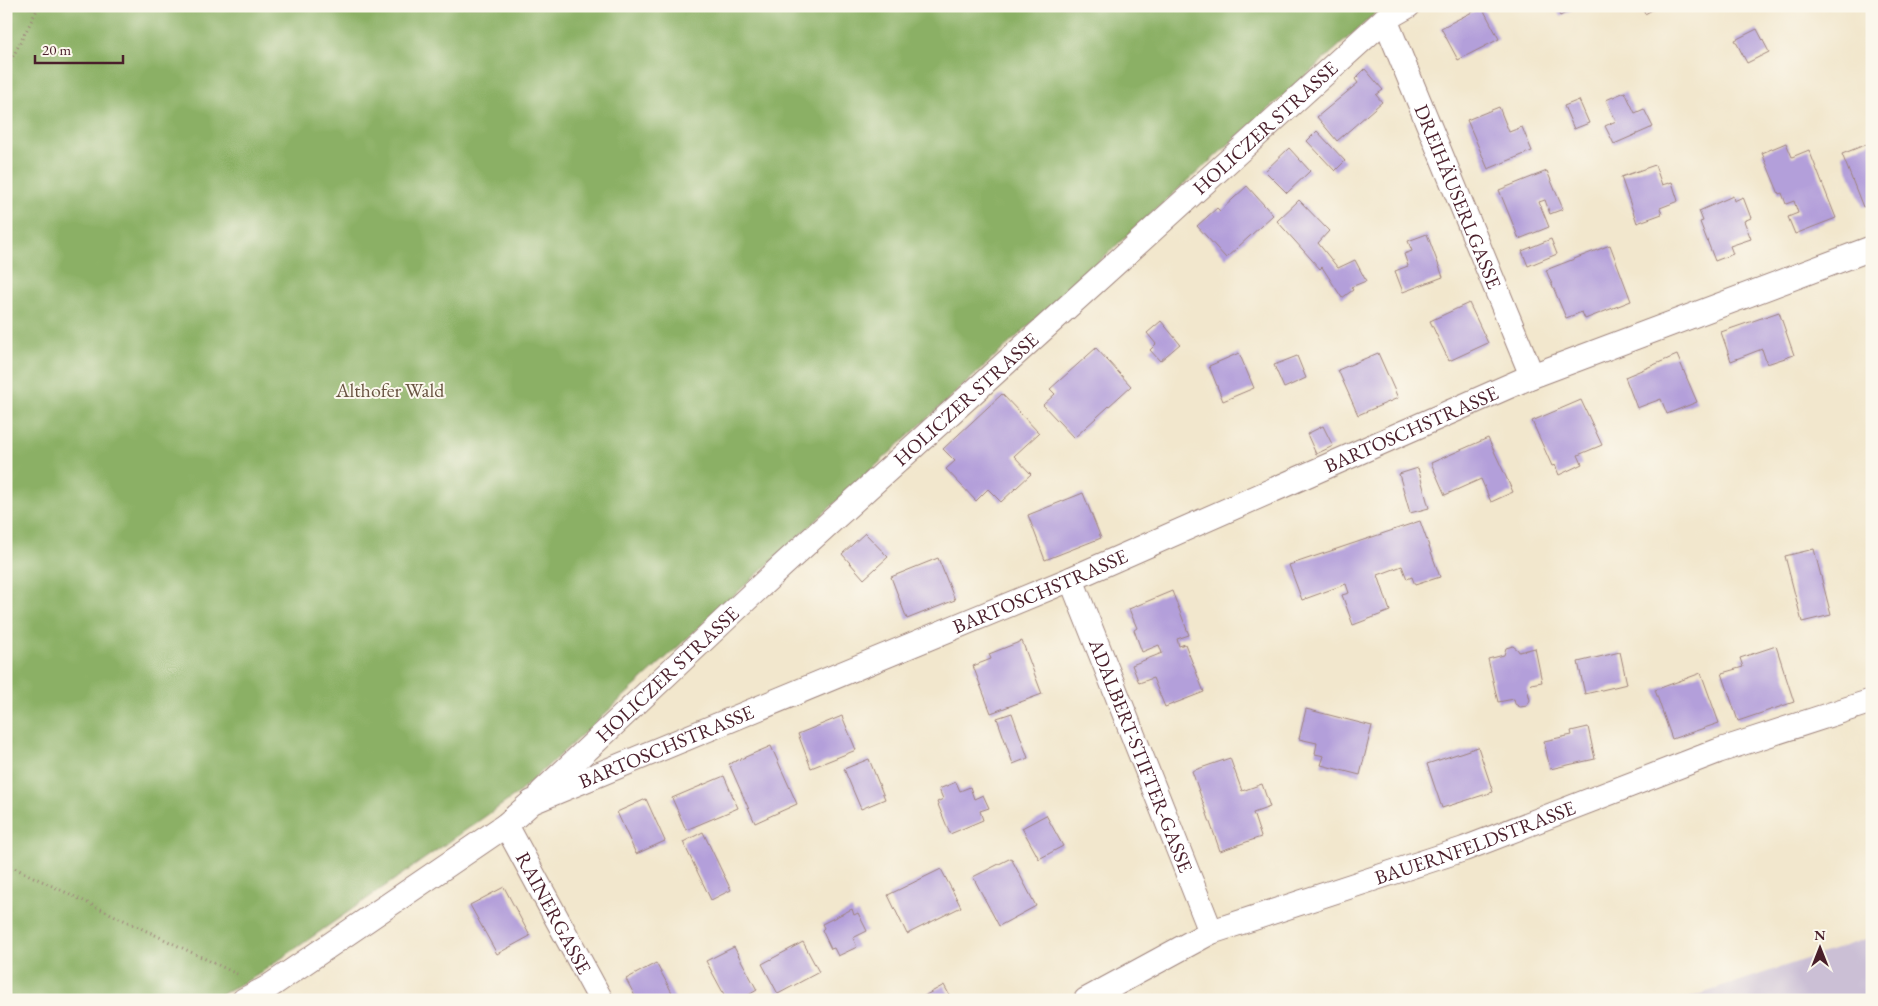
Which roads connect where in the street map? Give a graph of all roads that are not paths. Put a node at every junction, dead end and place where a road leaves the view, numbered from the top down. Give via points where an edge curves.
1 (1408, 6) edge
2 (1385, 19) junction
3 (1872, 248) edge
4 (1532, 376) junction
5 (1072, 579) junction
6 (1872, 701) edge
7 (532, 802) junction
8 (506, 825) junction
9 (1211, 932) junction
10 (270, 994) edge
11 (244, 1000) edge
12 (601, 1000) edge
13 (1086, 1000) edge

1 - 2 street, HOLICZER STRASSE
2 - 4 street, DREIHÄUSERLGASSE
2 - 7 street, HOLICZER STRASSE via 783,565
3 - 4 street, BARTOSCHSTRASSE
4 - 5 street, BARTOSCHSTRASSE
5 - 7 street, BARTOSCHSTRASSE
5 - 9 street, ADALBERT-STIFTER-GASSE
6 - 9 street, BAUERNFELDSTRASSE via 1718,751 1464,849
7 - 8 street, BARTOSCHSTRASSE
8 - 10 street, BARTOSCHSTRASSE
8 - 12 street, RAINERGASSE
9 - 13 street, BAUERNFELDSTRASSE
10 - 11 street, BARTOSCHSTRASSE

